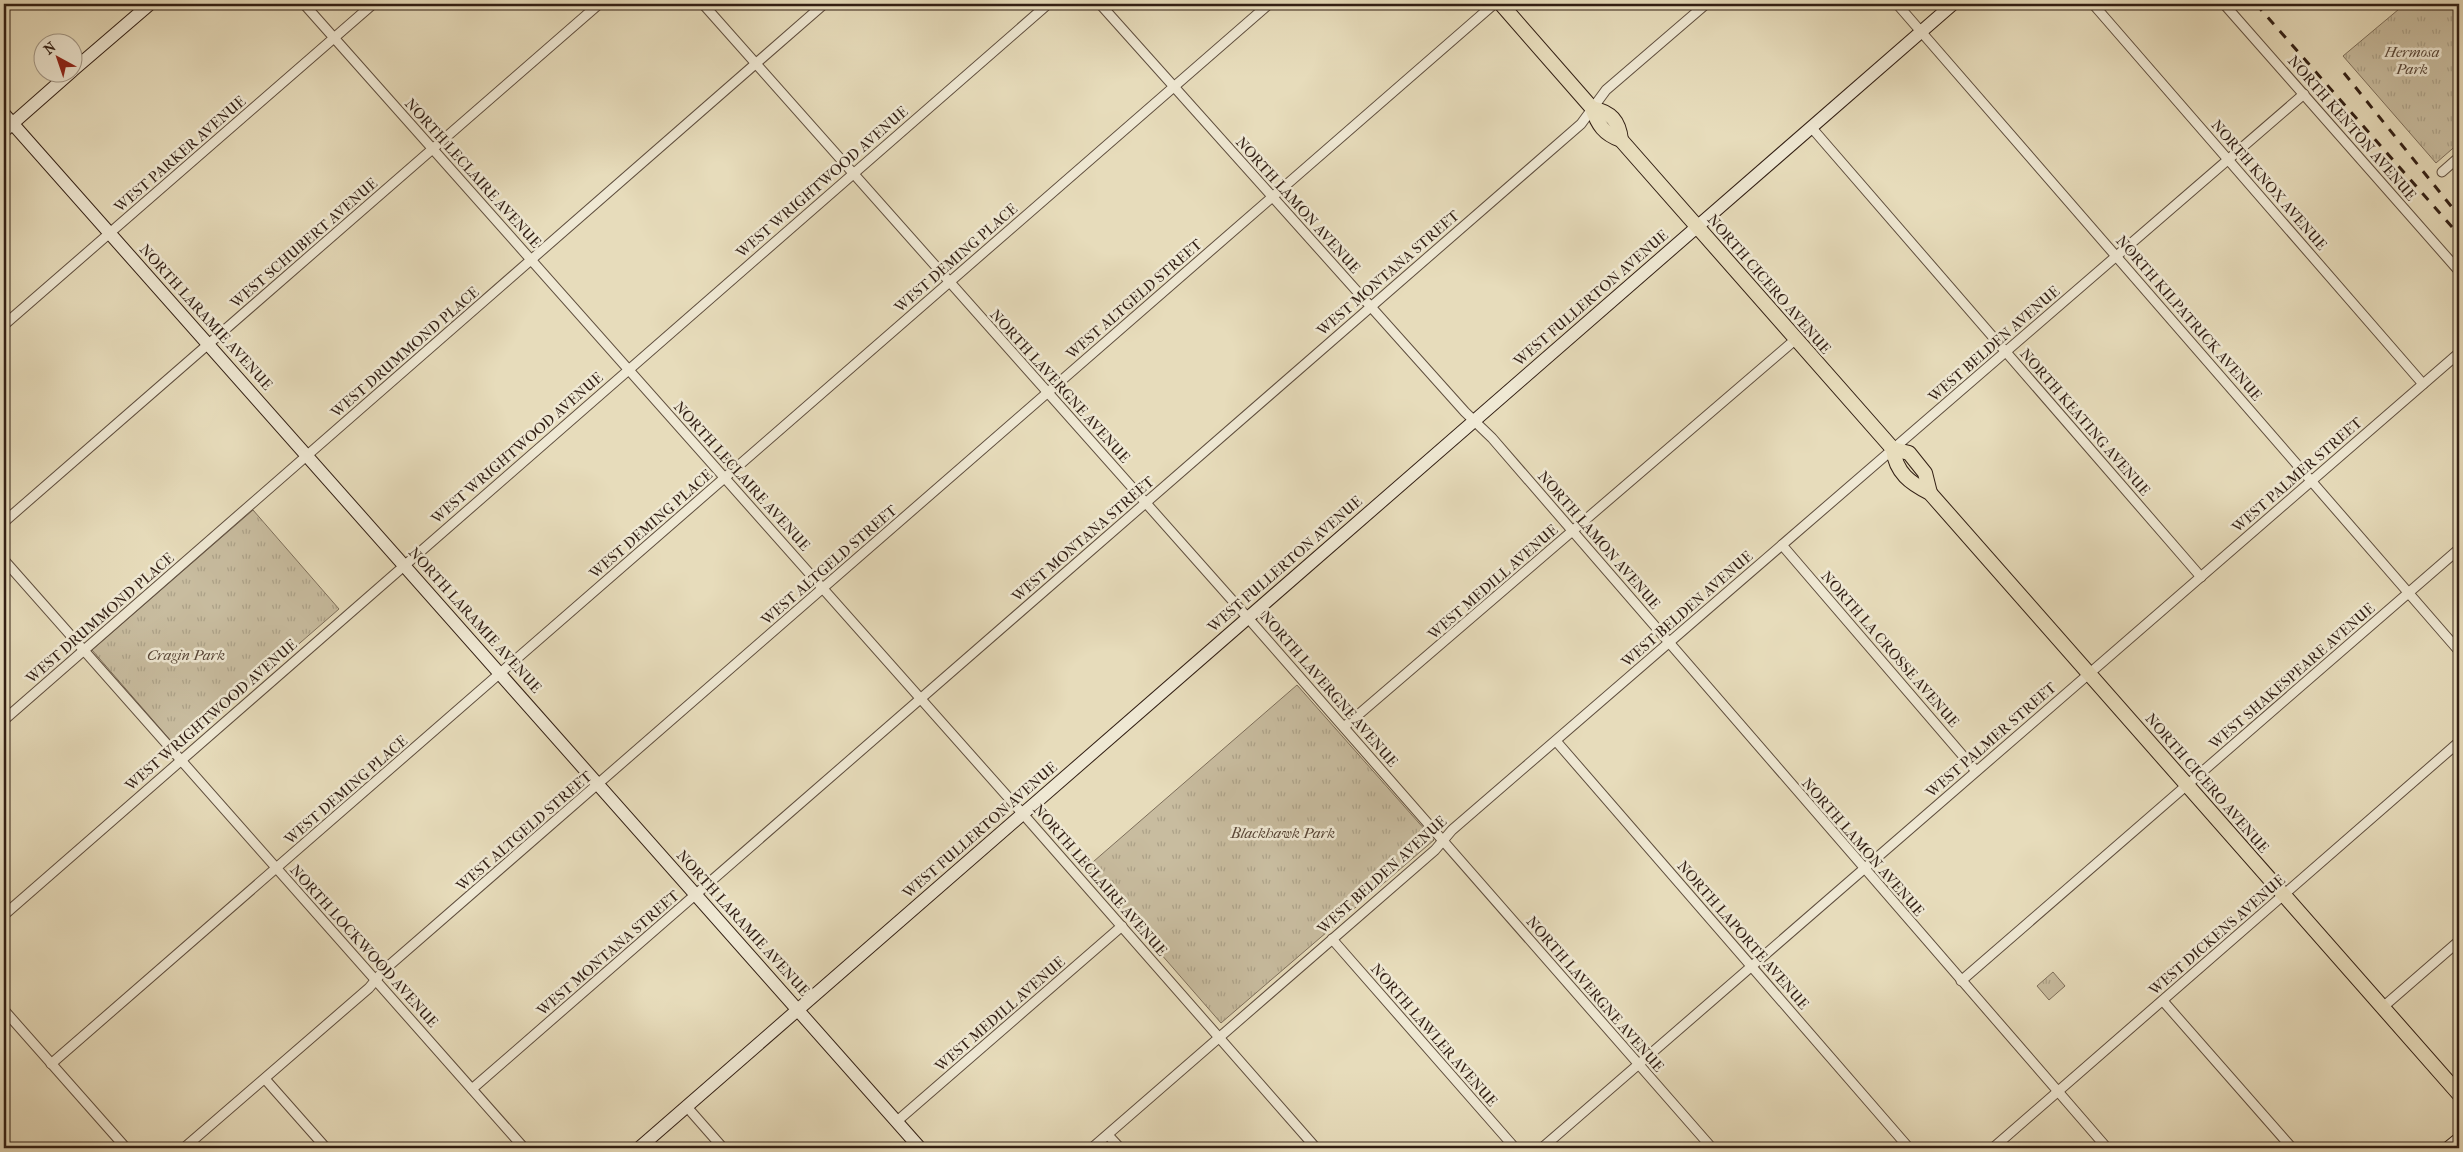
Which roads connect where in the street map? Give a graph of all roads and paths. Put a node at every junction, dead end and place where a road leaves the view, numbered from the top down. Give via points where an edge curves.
1 (150, 4) edge
2 (304, 4) edge
3 (373, 4) edge
4 (599, 4) edge
5 (703, 4) edge
6 (824, 4) edge
7 (1048, 4) edge
8 (1100, 4) edge
9 (1269, 4) edge
10 (1494, 4) edge
11 (1501, 4) edge
12 (1706, 4) edge
13 (1897, 4) edge
14 (1953, 4) edge
15 (2093, 4) edge
16 (2224, 4) edge
17 (1922, 31) junction
18 (334, 38) junction
19 (82, 63) edge
20 (756, 64) junction
21 (59, 82) edge
22 (1174, 86) junction
23 (2304, 94) junction
24 (1592, 108) junction
25 (7, 123) edge
26 (1811, 127) junction
27 (433, 149) junction
28 (2459, 157) edge
29 (2228, 159) junction
30 (2442, 172) dead end
31 (854, 173) junction
32 (1272, 197) junction
33 (1697, 226) junction
34 (110, 233) junction
35 (2116, 256) junction
36 (531, 260) junction
37 (2459, 271) edge
38 (950, 282) junction
39 (1370, 306) junction
40 (4, 325) edge
41 (1796, 339) junction
42 (209, 344) junction
43 (2006, 352) junction
44 (2459, 353) edge
45 (629, 369) junction
46 (2423, 384) junction
47 (1048, 393) junction
48 (1474, 421) junction
49 (1893, 449) junction
50 (307, 455) junction
51 (725, 478) junction
52 (2311, 481) junction
53 (1145, 502) junction
54 (4, 522) edge
55 (1573, 531) junction
56 (1782, 545) junction
57 (2459, 549) edge
58 (4, 560) edge
59 (404, 564) junction
60 (2200, 577) junction
61 (823, 588) junction
62 (2408, 593) junction
63 (1248, 618) junction
64 (1669, 643) junction
65 (84, 651) junction
66 (2459, 651) edge
67 (500, 673) junction
68 (2089, 673) junction
69 (920, 698) junction
70 (4, 720) edge
71 (1344, 728) junction
72 (1556, 741) junction
73 (2459, 742) edge
74 (181, 760) junction
75 (1976, 771) junction
76 (599, 784) junction
77 (2187, 784) junction
78 (1023, 814) junction
79 (1443, 840) junction
80 (276, 868) junction
81 (1864, 869) junction
82 (696, 894) junction
83 (2284, 895) junction
84 (4, 915) edge
85 (1122, 926) junction
86 (1332, 939) junction
87 (2459, 941) edge
88 (1752, 966) junction
89 (376, 980) junction
90 (1961, 981) junction
91 (2163, 1000) junction
92 (2383, 1007) junction
93 (4, 1010) edge
94 (799, 1010) junction
95 (1219, 1037) junction
96 (51, 1064) junction
97 (1638, 1064) junction
98 (265, 1079) junction
99 (472, 1089) junction
100 (2058, 1092) junction
101 (2459, 1094) edge
102 (687, 1107) junction
103 (896, 1122) junction
104 (1108, 1135) junction
105 (2459, 1139) edge
106 (126, 1148) edge
107 (184, 1148) edge
108 (326, 1148) edge
109 (524, 1148) edge
110 (639, 1148) edge
111 (723, 1148) edge
112 (920, 1148) edge
113 (1092, 1148) edge
114 (1120, 1148) edge
115 (1316, 1148) edge
116 (1515, 1148) edge
117 (1542, 1148) edge
118 (1712, 1148) edge
119 (1909, 1148) edge
120 (1993, 1148) edge
121 (2107, 1148) edge
122 (2292, 1148) edge
123 (2448, 1148) edge

1 - 19 main road
2 - 18 street, NORTH LECLAIRE AVENUE
3 - 18 street, WEST PARKER AVENUE
4 - 27 street, WEST SCHUBERT AVENUE
5 - 20 street, NORTH LAVERGNE AVENUE
6 - 20 street, WEST DRUMMOND PLACE
7 - 31 street, WEST WRIGHTWOOD AVENUE
8 - 22 street, NORTH LAMON AVENUE
9 - 22 street, WEST DEMING PLACE
10 - 32 street, WEST ALTGELD STREET
11 - 24 main road, NORTH CICERO AVENUE
12 - 24 street, WEST MONTANA STREET via 1606,90
13 - 17 street, NORTH KILPATRICK AVENUE
14 - 17 main road, WEST FULLERTON AVENUE
15 - 29 street, NORTH KNOX AVENUE
16 - 23 street, NORTH KENTON AVENUE
17 - 26 main road, WEST FULLERTON AVENUE
17 - 35 street, NORTH KILPATRICK AVENUE
18 - 27 street, NORTH LECLAIRE AVENUE
18 - 34 street, WEST PARKER AVENUE
20 - 31 street, NORTH LAVERGNE AVENUE
20 - 36 street, WEST DRUMMOND PLACE
21 - 25 main road
22 - 32 street, NORTH LAMON AVENUE
22 - 38 street, WEST DEMING PLACE
23 - 29 street, WEST BELDEN AVENUE
23 - 37 street, NORTH KENTON AVENUE
24 - 33 main road, NORTH CICERO AVENUE via 1606,111 1620,126 1621,140
24 - 39 street, WEST MONTANA STREET via 1581,124
25 - 34 main road, NORTH LARAMIE AVENUE
26 - 33 main road, WEST FULLERTON AVENUE
26 - 43 street, NORTH KEATING AVENUE
27 - 36 street, NORTH LECLAIRE AVENUE
27 - 42 street, WEST SCHUBERT AVENUE
28 - 30 street
29 - 35 street, WEST BELDEN AVENUE
29 - 46 street, NORTH KNOX AVENUE
31 - 38 street, NORTH LAVERGNE AVENUE
31 - 45 street, WEST WRIGHTWOOD AVENUE
32 - 39 street, NORTH LAMON AVENUE
32 - 47 street, WEST ALTGELD STREET
33 - 41 main road, NORTH CICERO AVENUE
33 - 48 main road, WEST FULLERTON AVENUE
34 - 40 street, WEST PARKER AVENUE
34 - 42 main road, NORTH LARAMIE AVENUE
35 - 43 street, WEST BELDEN AVENUE
35 - 52 street, NORTH KILPATRICK AVENUE
36 - 45 street, NORTH LECLAIRE AVENUE
36 - 50 street, WEST DRUMMOND PLACE
38 - 47 street, NORTH LAVERGNE AVENUE
38 - 51 street, WEST DEMING PLACE
39 - 48 street, NORTH LAMON AVENUE
39 - 53 street, WEST MONTANA STREET
41 - 49 main road, NORTH CICERO AVENUE
41 - 55 street, WEST MEDILL AVENUE
42 - 50 main road, NORTH LARAMIE AVENUE
42 - 54 street, WEST SCHUBERT AVENUE
43 - 49 street, WEST BELDEN AVENUE
43 - 60 street, NORTH KEATING AVENUE
44 - 46 street, WEST PALMER STREET
45 - 51 street, NORTH LECLAIRE AVENUE
45 - 59 street, WEST WRIGHTWOOD AVENUE
46 - 52 street, WEST PALMER STREET
47 - 53 street, NORTH LAVERGNE AVENUE
47 - 61 street, WEST ALTGELD STREET
48 - 55 street, NORTH LAMON AVENUE
48 - 63 main road, WEST FULLERTON AVENUE
49 - 56 street, WEST BELDEN AVENUE
49 - 68 main road, NORTH CICERO AVENUE via 1909,453 1924,473 1930,493
50 - 59 main road, NORTH LARAMIE AVENUE
50 - 65 street, WEST DRUMMOND PLACE
51 - 61 street, NORTH LECLAIRE AVENUE
51 - 67 street, WEST DEMING PLACE
52 - 60 street, WEST PALMER STREET
52 - 62 street, NORTH KILPATRICK AVENUE
53 - 63 street, NORTH LAVERGNE AVENUE
53 - 69 street, WEST MONTANA STREET
55 - 64 street, NORTH LAMON AVENUE
55 - 71 street, WEST MEDILL AVENUE
56 - 64 street, WEST BELDEN AVENUE
56 - 75 street, NORTH LA CROSSE AVENUE
57 - 62 street, WEST SHAKESPEARE AVENUE
58 - 65 street, NORTH LOCKWOOD AVENUE
59 - 67 main road, NORTH LARAMIE AVENUE
59 - 74 street, WEST WRIGHTWOOD AVENUE
60 - 68 street, WEST PALMER STREET
61 - 69 street, NORTH LECLAIRE AVENUE
61 - 76 street, WEST ALTGELD STREET
62 - 66 street, NORTH KILPATRICK AVENUE
62 - 77 street, WEST SHAKESPEARE AVENUE
63 - 71 street, NORTH LAVERGNE AVENUE
63 - 78 main road, WEST FULLERTON AVENUE
64 - 72 street, WEST BELDEN AVENUE
64 - 81 street, NORTH LAMON AVENUE
65 - 70 street, WEST DRUMMOND PLACE
65 - 74 street, NORTH LOCKWOOD AVENUE
67 - 76 main road, NORTH LARAMIE AVENUE
67 - 80 street, WEST DEMING PLACE
68 - 75 street, WEST PALMER STREET
68 - 77 main road, NORTH CICERO AVENUE
69 - 78 street, NORTH LECLAIRE AVENUE
69 - 82 street, WEST MONTANA STREET
71 - 79 street, NORTH LAVERGNE AVENUE
72 - 79 street, WEST BELDEN AVENUE
72 - 88 street, NORTH LAPORTE AVENUE
73 - 83 street, WEST DICKENS AVENUE
74 - 80 street, NORTH LOCKWOOD AVENUE
74 - 84 street, WEST WRIGHTWOOD AVENUE
75 - 81 street, WEST PALMER STREET
76 - 82 main road, NORTH LARAMIE AVENUE
76 - 89 street, WEST ALTGELD STREET
77 - 83 main road, NORTH CICERO AVENUE
77 - 90 street, WEST SHAKESPEARE AVENUE
78 - 85 street, NORTH LECLAIRE AVENUE
78 - 94 main road, WEST FULLERTON AVENUE
79 - 86 street, WEST BELDEN AVENUE
79 - 97 street, NORTH LAVERGNE AVENUE
80 - 89 street, NORTH LOCKWOOD AVENUE
80 - 96 street, WEST DEMING PLACE
81 - 88 street, WEST PALMER STREET
81 - 90 street, NORTH LAMON AVENUE
82 - 94 main road, NORTH LARAMIE AVENUE
82 - 99 street, WEST MONTANA STREET
83 - 91 street, WEST DICKENS AVENUE
83 - 92 main road, NORTH CICERO AVENUE
85 - 95 street, NORTH LECLAIRE AVENUE
85 - 103 street, WEST MEDILL AVENUE
86 - 95 street, WEST BELDEN AVENUE
86 - 116 street, NORTH LAWLER AVENUE
87 - 92 street
88 - 97 street, WEST PALMER STREET
88 - 119 street, NORTH LAPORTE AVENUE
89 - 98 street, WEST ALTGELD STREET
89 - 99 street, NORTH LOCKWOOD AVENUE
90 - 100 street, NORTH LAMON AVENUE
91 - 100 street, WEST DICKENS AVENUE
91 - 122 street
92 - 101 main road, NORTH CICERO AVENUE
93 - 96 street
94 - 102 main road, WEST FULLERTON AVENUE
94 - 103 main road, NORTH LARAMIE AVENUE
95 - 104 street, WEST BELDEN AVENUE
95 - 115 street, NORTH LECLAIRE AVENUE
96 - 106 street
97 - 117 street, WEST PALMER STREET
97 - 118 street, NORTH LAVERGNE AVENUE
98 - 107 street, WEST ALTGELD STREET
98 - 108 street
99 - 109 street, NORTH LOCKWOOD AVENUE
100 - 120 street, WEST DICKENS AVENUE
100 - 121 street, NORTH LAMON AVENUE
102 - 110 main road, WEST FULLERTON AVENUE
102 - 111 street
103 - 112 main road, NORTH LARAMIE AVENUE
104 - 113 street, WEST BELDEN AVENUE
104 - 114 street
105 - 123 main road

